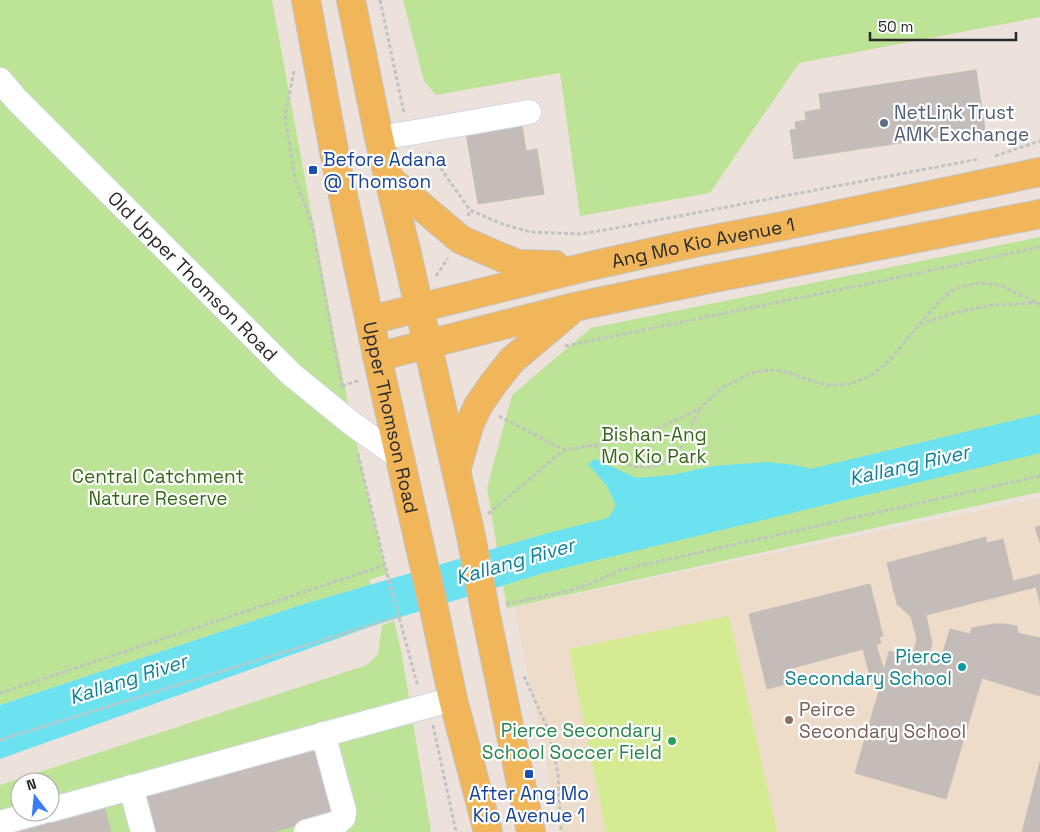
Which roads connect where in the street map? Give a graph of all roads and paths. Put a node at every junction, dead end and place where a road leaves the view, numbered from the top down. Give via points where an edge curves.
1 (306, 0) edge
2 (351, 0) edge
3 (293, 64) dead end
4 (0, 80) edge
5 (529, 112) dead end
6 (379, 138) junction
7 (1040, 141) edge
8 (1040, 172) edge
9 (389, 179) junction
10 (470, 210) dead end
11 (1040, 214) edge
12 (1040, 247) edge
13 (590, 266) junction
14 (1039, 303) edge
15 (574, 307) junction
16 (420, 308) junction
17 (370, 320) junction
18 (919, 324) junction
19 (428, 345) junction
20 (556, 348) dead end
21 (377, 357) junction
22 (699, 409) junction
23 (491, 411) dead end
24 (350, 422) junction
25 (594, 445) junction
26 (564, 450) junction
27 (400, 458) junction
28 (456, 468) junction
29 (1040, 476) edge
30 (488, 514) dead end
31 (385, 565) junction
32 (493, 601) junction
33 (522, 671) dead end
34 (0, 693) edge
35 (453, 699) junction
36 (324, 734) junction
37 (0, 740) edge
38 (131, 787) junction
39 (60, 807) edge
40 (143, 832) edge
41 (306, 832) edge
42 (488, 832) edge
43 (531, 832) edge
44 (561, 832) edge

1 - 17 main road, Upper Thomson Road
2 - 6 main road
3 - 24 path via 285,116 295,178 312,224
4 - 24 street, Old Upper Thomson Road via 291,374
5 - 6 street
6 - 9 main road
7 - 10 path via 996,156 581,234 531,232
8 - 13 main road, Ang Mo Kio Avenue 1
9 - 13 main road via 460,238 517,264
9 - 16 main road
11 - 15 main road, Ang Mo Kio Avenue 1
12 - 20 path
13 - 16 main road, Ang Mo Kio Avenue 1
14 - 18 path via 991,305
14 - 18 path via 999,286 963,286 951,291
15 - 19 main road, Ang Mo Kio Avenue 1
15 - 28 main road via 512,360 493,384 470,423
16 - 17 main road, Ang Mo Kio Avenue 1
16 - 19 main road
17 - 21 main road, Upper Thomson Road
18 - 22 path via 888,362 864,379 849,384 827,385 788,372 750,373 722,388
19 - 21 main road, Ang Mo Kio Avenue 1
19 - 28 main road
21 - 27 main road, Upper Thomson Road
22 - 25 path via 653,431
22 - 25 path via 682,446 662,464 635,467 622,463
23 - 26 path
24 - 27 street, Old Upper Thomson Road
24 - 31 path
25 - 26 path
26 - 30 path
27 - 35 main road, Upper Thomson Road
28 - 32 main road via 473,548
29 - 32 path via 620,570 564,592
31 - 34 path
31 - 37 path via 400,616
32 - 43 main road
33 - 44 path via 548,729 558,774
35 - 36 street
35 - 42 main road, Upper Thomson Road
36 - 38 street
36 - 41 street via 344,811 343,818 337,823
38 - 39 street
38 - 40 street

